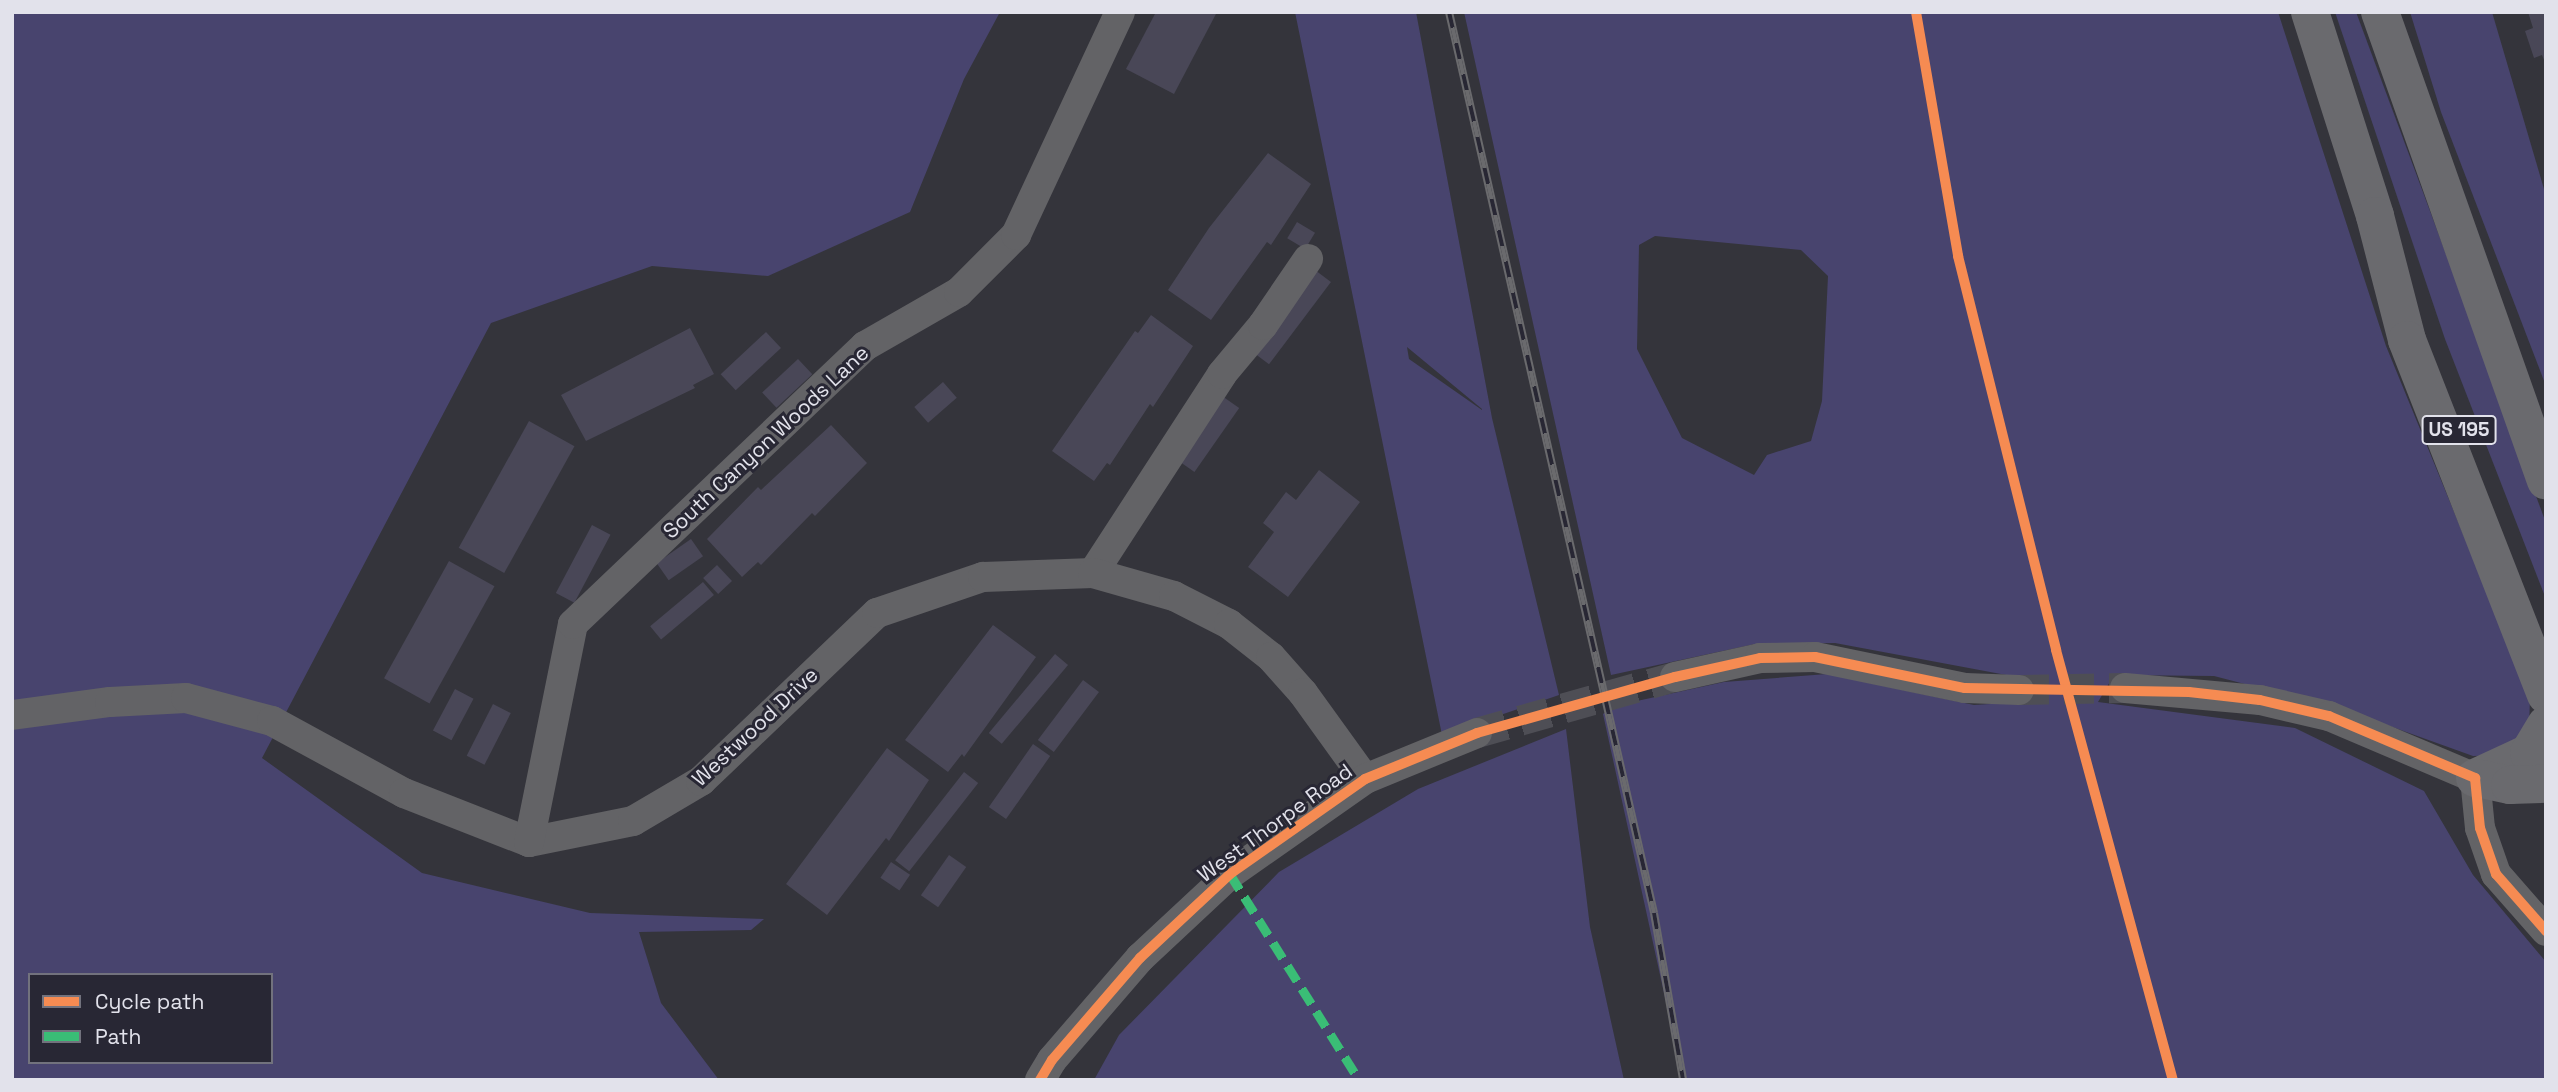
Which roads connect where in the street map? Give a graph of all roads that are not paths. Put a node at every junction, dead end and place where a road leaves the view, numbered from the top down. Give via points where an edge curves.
1 (1120, 12) edge
2 (2310, 12) edge
3 (2380, 12) edge
4 (2375, 216) junction
5 (2467, 257) junction
6 (1308, 259) dead end
7 (2546, 443) edge
8 (2546, 480) edge
9 (1093, 573) junction
10 (2546, 643) edge
11 (1675, 677) tunnel mouth
12 (2125, 688) tunnel mouth
13 (2019, 690) tunnel mouth
14 (2546, 695) edge
15 (12, 715) edge
16 (2546, 725) edge
17 (1477, 733) tunnel mouth
18 (2475, 778) junction
19 (1365, 779) junction
20 (2546, 784) edge
21 (529, 842) junction
22 (2546, 931) edge
23 (1041, 1080) edge

1 - 21 street, South Canyon Woods Lane via 1016,236 959,292 865,346 573,625
2 - 4 highway, US 195
3 - 5 highway, US 195
4 - 10 highway, US 195
4 - 14 highway via 2407,340
5 - 7 highway
5 - 8 highway, US 195
6 - 9 street via 1263,326 1222,374
9 - 19 street, Westwood Drive via 1174,596 1228,625 1271,657
9 - 21 street, Westwood Drive via 983,577 877,613 701,782 633,821
11 - 13 street via 1760,658 1815,657 1965,688
12 - 18 street via 2260,699 2329,716
15 - 21 street via 186,698 272,721 404,793
16 - 18 highway via 2529,753
17 - 19 street, West Thorpe Road
18 - 20 highway via 2510,785
18 - 22 street via 2480,828 2496,874
19 - 23 street, West Thorpe Road via 1230,874 1140,958 1052,1060

